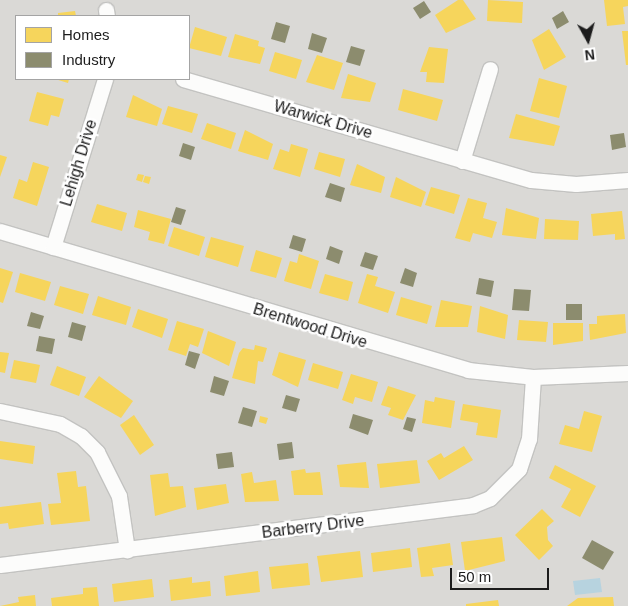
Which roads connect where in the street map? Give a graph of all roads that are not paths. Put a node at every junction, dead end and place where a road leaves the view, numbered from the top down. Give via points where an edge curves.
1 (490, 69) dead end
2 (105, 80) edge
3 (186, 80) edge
4 (462, 161) junction
5 (628, 180) edge
6 (0, 231) edge
7 (53, 247) junction
8 (628, 374) edge
9 (533, 377) junction
10 (0, 411) edge
11 (127, 550) junction
12 (0, 565) edge

1 - 4 street
2 - 7 street, Lehigh Drive
3 - 4 street, Warwick Drive
4 - 5 street, Warwick Drive via 532,180 576,184
6 - 7 street, Brentwood Drive
7 - 9 street, Brentwood Drive via 400,353 468,370
8 - 9 street, Brentwood Drive
9 - 11 street, Barberry Drive via 529,440 518,469 508,484 473,505
10 - 11 street via 60,424 82,436 97,452 119,496
11 - 12 street, Barberry Drive

